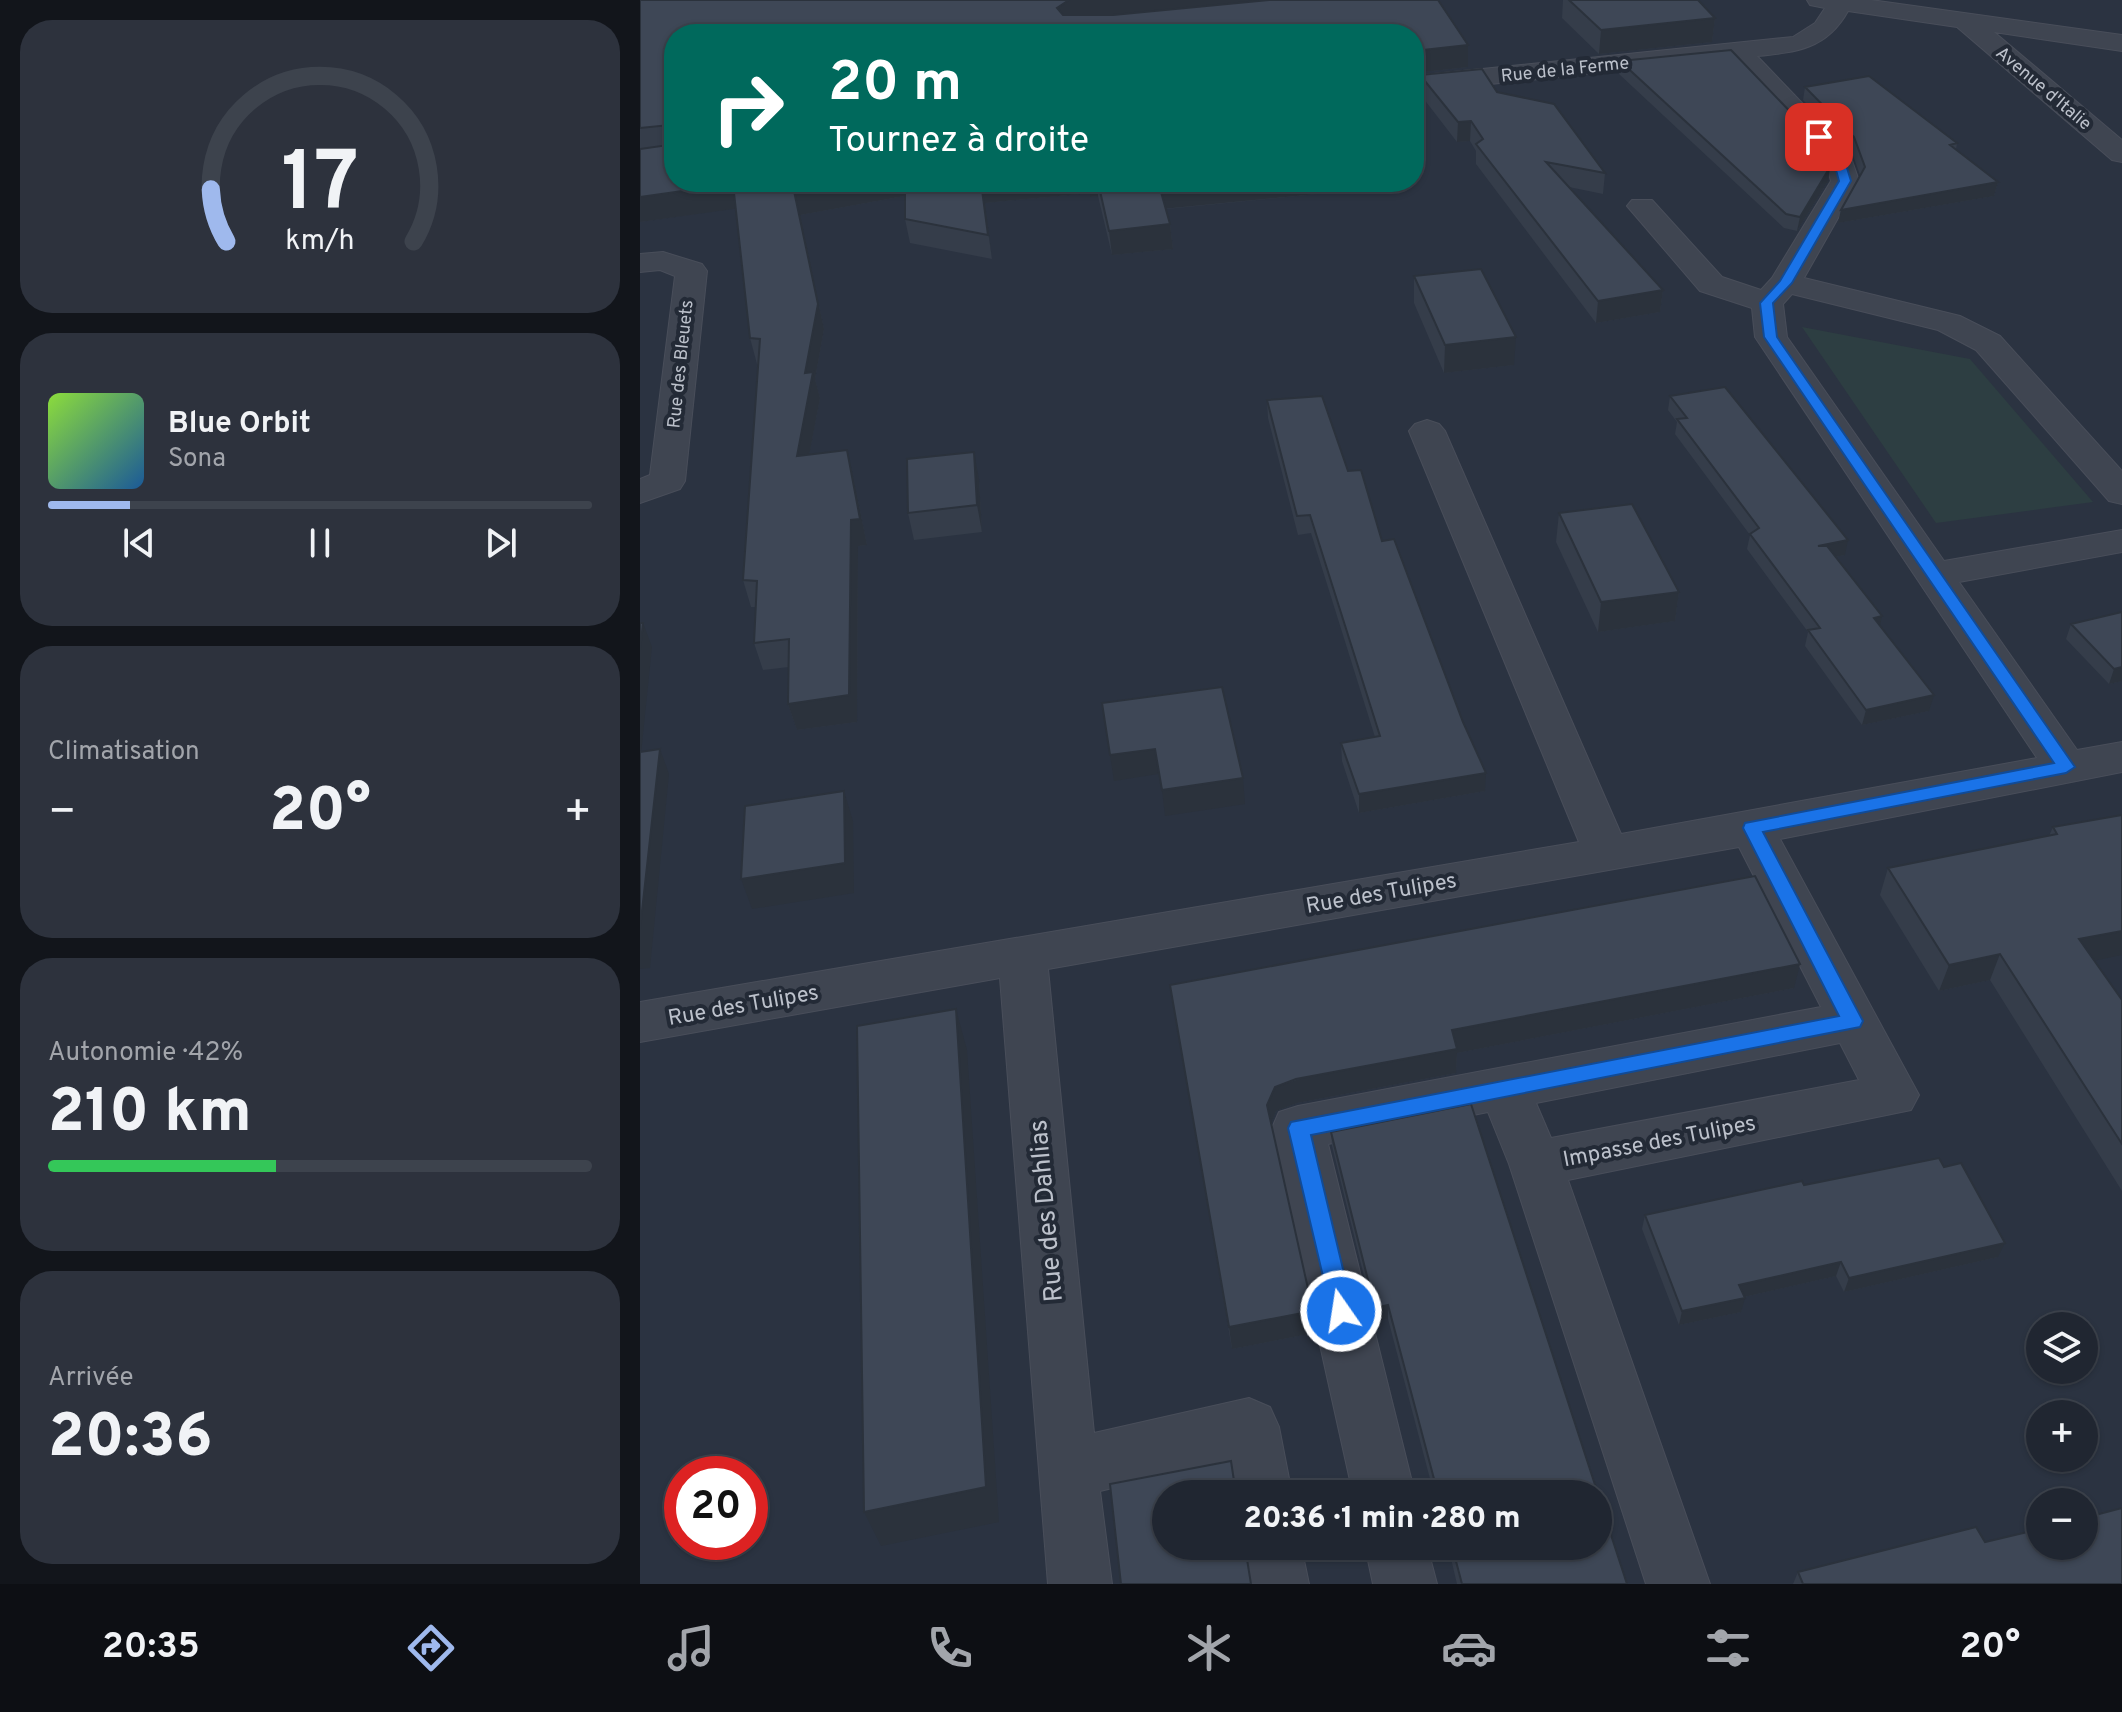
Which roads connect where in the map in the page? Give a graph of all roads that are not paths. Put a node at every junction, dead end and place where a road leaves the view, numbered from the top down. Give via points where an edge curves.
1 (1946, 0) edge
2 (1829, 1) edge
3 (1966, 21) junction
4 (2122, 43) edge
5 (1739, 52) junction
6 (1424, 83) edge
7 (2121, 152) edge
8 (1642, 206) dead end
9 (640, 263) edge
10 (1776, 293) junction
11 (1427, 431) dead end
12 (640, 492) edge
13 (2122, 493) edge
14 (2122, 541) edge
15 (1937, 574) junction
16 (2122, 757) edge
17 (2066, 767) junction
18 (1752, 828) junction
19 (1606, 853) junction
20 (1022, 954) junction
21 (1853, 1021) junction
22 (640, 1022) edge
23 (1504, 1088) junction
24 (1536, 1164) junction
25 (1067, 1469) junction
26 (1258, 1480) edge
27 (1381, 1480) edge
28 (1273, 1560) edge
29 (1399, 1560) edge
30 (1080, 1584) edge
31 (1277, 1584) edge
32 (1405, 1584) edge
33 (1678, 1584) edge

1 - 3 street, Avenue d'Italie
2 - 3 street
2 - 5 street, Rue de la Ferme via 1832,20 1817,36 1798,44
3 - 4 street
3 - 7 street, Avenue d'Italie
5 - 6 street, Rue de la Ferme
5 - 10 street via 1839,158 1845,181
8 - 10 street via 1711,284
9 - 12 street, Rue des Bleuets via 663,261 691,271 667,481
10 - 13 street via 1949,323 1988,343
10 - 15 street via 1771,337
11 - 19 street
14 - 15 street
15 - 17 street
16 - 17 street, Rue des Tulipes
17 - 18 street, Rue des Tulipes
18 - 19 street, Rue des Tulipes
18 - 21 street, Impasse des Tulipes
19 - 20 street, Rue des Tulipes
20 - 22 street, Rue des Tulipes
20 - 25 street, Rue des Dahlias
21 - 23 street
21 - 24 street, Impasse des Tulipes via 1893,1095
23 - 24 street, Impasse des Tulipes
23 - 27 street via 1298,1128
24 - 33 street
25 - 26 street via 1249,1427
25 - 30 street, Rue des Dahlias
28 - 31 street
29 - 32 street

